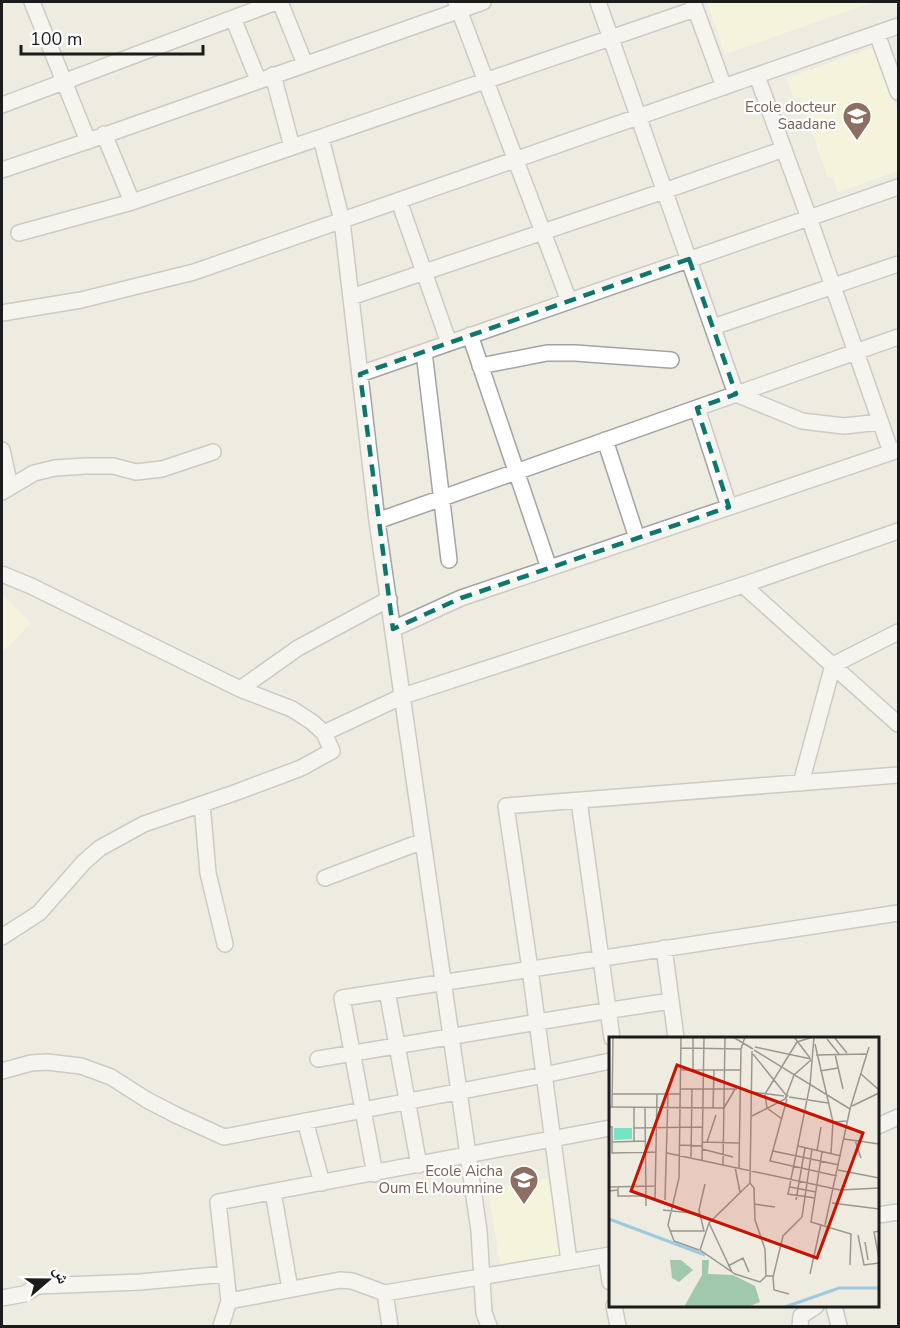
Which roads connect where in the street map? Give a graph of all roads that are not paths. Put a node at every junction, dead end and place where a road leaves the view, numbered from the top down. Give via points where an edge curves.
1 (32, 2) edge
2 (278, 2) edge
3 (483, 2) edge
4 (598, 2) edge
5 (694, 5) edge
6 (458, 6) edge
7 (233, 18) junction
8 (898, 26) edge
9 (877, 34) junction
10 (610, 39) junction
11 (305, 64) junction
12 (273, 75) junction
13 (757, 76) junction
14 (258, 80) junction
15 (486, 81) junction
16 (64, 82) junction
17 (724, 87) junction
18 (898, 92) edge
19 (2, 105) edge
20 (638, 117) junction
21 (104, 134) junction
22 (321, 138) junction
23 (88, 141) junction
24 (292, 147) junction
25 (784, 149) junction
26 (515, 160) junction
27 (2, 170) edge
28 (898, 187) edge
29 (664, 191) junction
30 (399, 201) junction
31 (132, 202) junction
32 (809, 218) junction
33 (342, 221) junction
34 (543, 232) junction
35 (19, 233) dead end
36 (689, 259) junction
37 (898, 264) edge
38 (425, 272) junction
39 (832, 286) junction
40 (351, 297) junction
41 (569, 301) junction
42 (2, 313) edge
43 (713, 327) junction
44 (470, 335) junction
45 (898, 337) edge
46 (449, 343) junction
47 (424, 352) junction
48 (855, 352) junction
49 (671, 360) dead end
50 (480, 366) junction
51 (360, 374) junction
52 (736, 394) junction
53 (697, 408) junction
54 (880, 422) junction
55 (605, 440) junction
56 (2, 450) edge
57 (895, 451) edge
58 (213, 452) dead end
59 (516, 472) junction
60 (6, 489) edge
61 (442, 498) junction
62 (729, 507) junction
63 (377, 521) junction
64 (898, 531) edge
65 (637, 538) junction
66 (449, 560) dead end
67 (549, 568) junction
68 (2, 574) edge
69 (743, 585) junction
70 (389, 599) junction
71 (393, 629) junction
72 (898, 632) edge
73 (833, 666) junction
74 (240, 689) junction
75 (403, 696) junction
76 (898, 724) edge
77 (324, 733) junction
78 (898, 774) edge
79 (801, 783) junction
80 (579, 801) junction
81 (202, 804) junction
82 (423, 841) junction
83 (325, 878) dead end
84 (898, 913) edge
85 (2, 938) edge
86 (225, 944) dead end
87 (664, 948) junction
88 (601, 958) junction
89 (530, 969) junction
90 (443, 982) junction
91 (387, 991) junction
92 (671, 1001) junction
93 (608, 1010) junction
94 (537, 1023) junction
95 (451, 1037) junction
96 (612, 1037) edge
97 (676, 1037) edge
98 (397, 1046) junction
99 (353, 1054) junction
100 (318, 1059) dead end
101 (609, 1061) edge
102 (2, 1069) edge
103 (544, 1075) junction
104 (459, 1091) junction
105 (407, 1102) junction
106 (363, 1110) junction
107 (898, 1117) edge
108 (305, 1121) junction
109 (879, 1126) edge
110 (609, 1128) edge
111 (552, 1138) junction
112 (468, 1155) junction
113 (419, 1165) junction
114 (375, 1173) junction
115 (322, 1183) junction
116 (273, 1192) junction
117 (898, 1212) edge
118 (879, 1215) edge
119 (608, 1256) edge
120 (568, 1262) junction
121 (226, 1274) junction
122 (482, 1276) junction
123 (290, 1289) junction
124 (385, 1293) junction
125 (2, 1298) edge
126 (229, 1301) junction
127 (614, 1307) edge
128 (813, 1307) edge
129 (834, 1307) edge
130 (221, 1326) edge
131 (390, 1326) edge
132 (489, 1326) edge
133 (618, 1326) edge
134 (800, 1326) edge
135 (839, 1326) edge

1 - 16 street
2 - 7 street
2 - 11 street
3 - 6 street
4 - 10 street
5 - 10 street
5 - 17 street
6 - 11 street
6 - 15 street
7 - 14 street
7 - 16 street
8 - 9 street
9 - 13 street
9 - 18 street
10 - 15 street
10 - 20 street
11 - 12 street
12 - 14 street
12 - 24 street
13 - 17 street
13 - 25 street
14 - 21 street
15 - 22 street
15 - 26 street
16 - 19 street
16 - 23 street
17 - 20 street
20 - 26 street
20 - 29 street
21 - 23 street
21 - 31 street
22 - 24 street
22 - 33 street
23 - 27 street
24 - 31 street
25 - 29 street
25 - 32 street
26 - 30 street
26 - 34 street
28 - 32 street
29 - 34 street
29 - 36 street
30 - 33 street
30 - 38 street
31 - 35 street
32 - 36 street
32 - 39 street
33 - 40 street
33 - 42 street via 194,272 81,300
34 - 38 street
34 - 41 street
36 - 41 street
36 - 43 street
37 - 39 street
38 - 40 street
38 - 46 street
39 - 43 street
39 - 48 street
40 - 51 street
41 - 44 street
43 - 52 street
44 - 46 street
44 - 50 street
45 - 48 street
46 - 47 street
47 - 51 street
47 - 61 street
48 - 52 street
48 - 54 street
49 - 50 street via 575,352 547,353
50 - 59 street
51 - 63 street
52 - 53 street
52 - 54 street via 802,421 844,426
53 - 55 street
53 - 62 street
54 - 57 street
55 - 59 street
55 - 65 street
56 - 60 street
57 - 62 street
58 - 60 street via 162,469 136,472 113,466 55,468 34,473
59 - 61 street
59 - 67 street
61 - 63 street
61 - 66 street
62 - 65 street
63 - 70 street
64 - 69 street
65 - 67 street
67 - 71 street via 461,598
68 - 74 street
69 - 73 street
69 - 75 street
70 - 71 street
70 - 74 street via 298,648
71 - 75 street
72 - 73 street
73 - 76 street
73 - 79 street
74 - 77 street via 292,709
75 - 77 street
75 - 82 street
77 - 81 street via 332,751 301,768
78 - 79 street
79 - 80 street
80 - 88 street
80 - 89 street via 506,806
81 - 85 street via 144,824 100,848 39,913
81 - 86 street via 208,873
82 - 83 street
82 - 90 street
84 - 87 street
87 - 88 street
87 - 92 street
88 - 89 street
88 - 93 street
89 - 90 street
89 - 94 street
90 - 91 street
90 - 95 street
91 - 98 street
91 - 99 street via 342,998
92 - 93 street
92 - 97 street
93 - 94 street
93 - 96 street
94 - 95 street
94 - 103 street
95 - 98 street
95 - 104 street
98 - 99 street
98 - 105 street
99 - 100 street
99 - 106 street
101 - 103 street
102 - 108 street via 47,1062 81,1066 111,1077 147,1100 224,1137
103 - 104 street
103 - 111 street
104 - 105 street
104 - 112 street
105 - 106 street
105 - 113 street
106 - 108 street
106 - 114 street
107 - 109 street
108 - 115 street
110 - 111 street
111 - 112 street
111 - 120 street
112 - 113 street
112 - 122 street
113 - 114 street
114 - 115 street
115 - 116 street
116 - 121 street via 218,1203
116 - 123 street
117 - 118 street
119 - 120 street
120 - 122 street
121 - 125 street via 38,1286 24,1294
121 - 126 street
122 - 124 street
122 - 132 street via 484,1313
123 - 124 street via 340,1280
123 - 126 street
124 - 131 street
126 - 130 street
127 - 133 street
128 - 134 street via 801,1316
129 - 135 street

